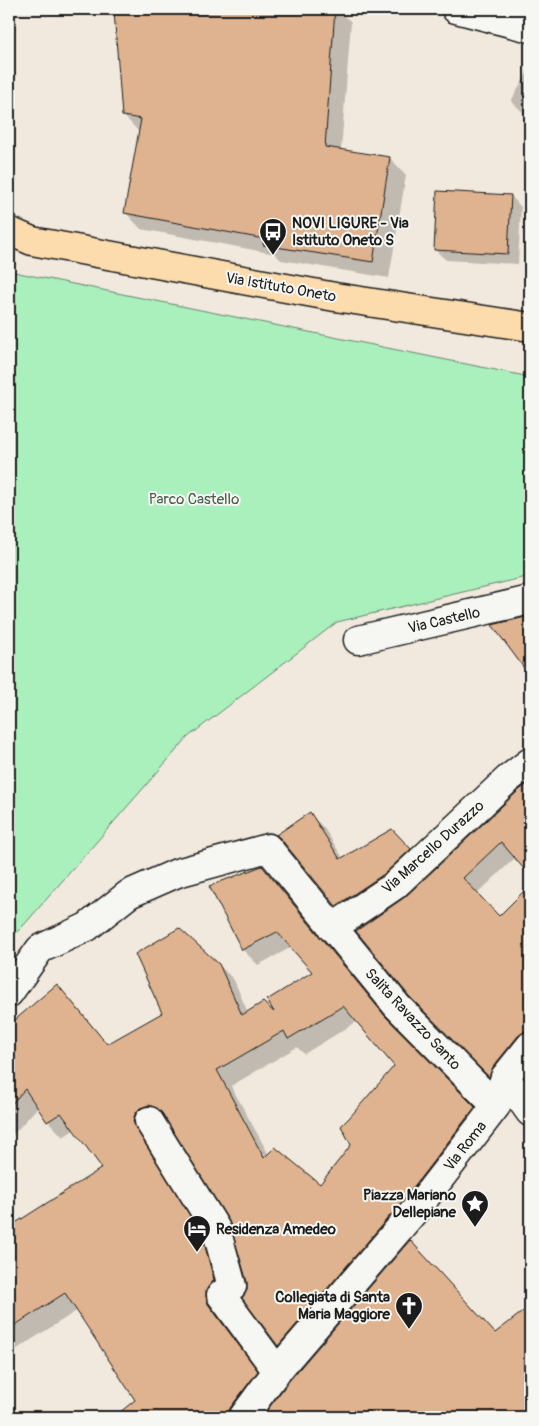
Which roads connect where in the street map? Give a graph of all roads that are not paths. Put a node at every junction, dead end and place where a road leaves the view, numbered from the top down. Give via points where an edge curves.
1 (456, 9) edge
2 (530, 28) edge
3 (16, 239) edge
4 (530, 328) edge
5 (530, 600) edge
6 (358, 640) dead end
7 (530, 762) edge
8 (332, 928) junction
9 (9, 993) edge
10 (530, 1046) edge
11 (505, 1077) junction
12 (496, 1106) junction
13 (530, 1112) edge
14 (149, 1121) dead end
15 (277, 1371) junction
16 (243, 1417) edge

1 - 2 street
3 - 4 main road, Via Istituto Oneto via 335,297
5 - 6 street, Via Castello
7 - 8 street, Via Marcello Durazzo via 394,886
8 - 9 street, Salita Ravazzo Santo via 268,848 177,873 130,894 87,927 40,950
8 - 12 street, Salita Ravazzo Santo via 397,1006
10 - 11 street
11 - 12 street, Via Roma
11 - 13 street
12 - 15 street, Via Roma via 417,1208
14 - 15 street via 216,1228 232,1286 221,1295
15 - 16 street, Via Roma

